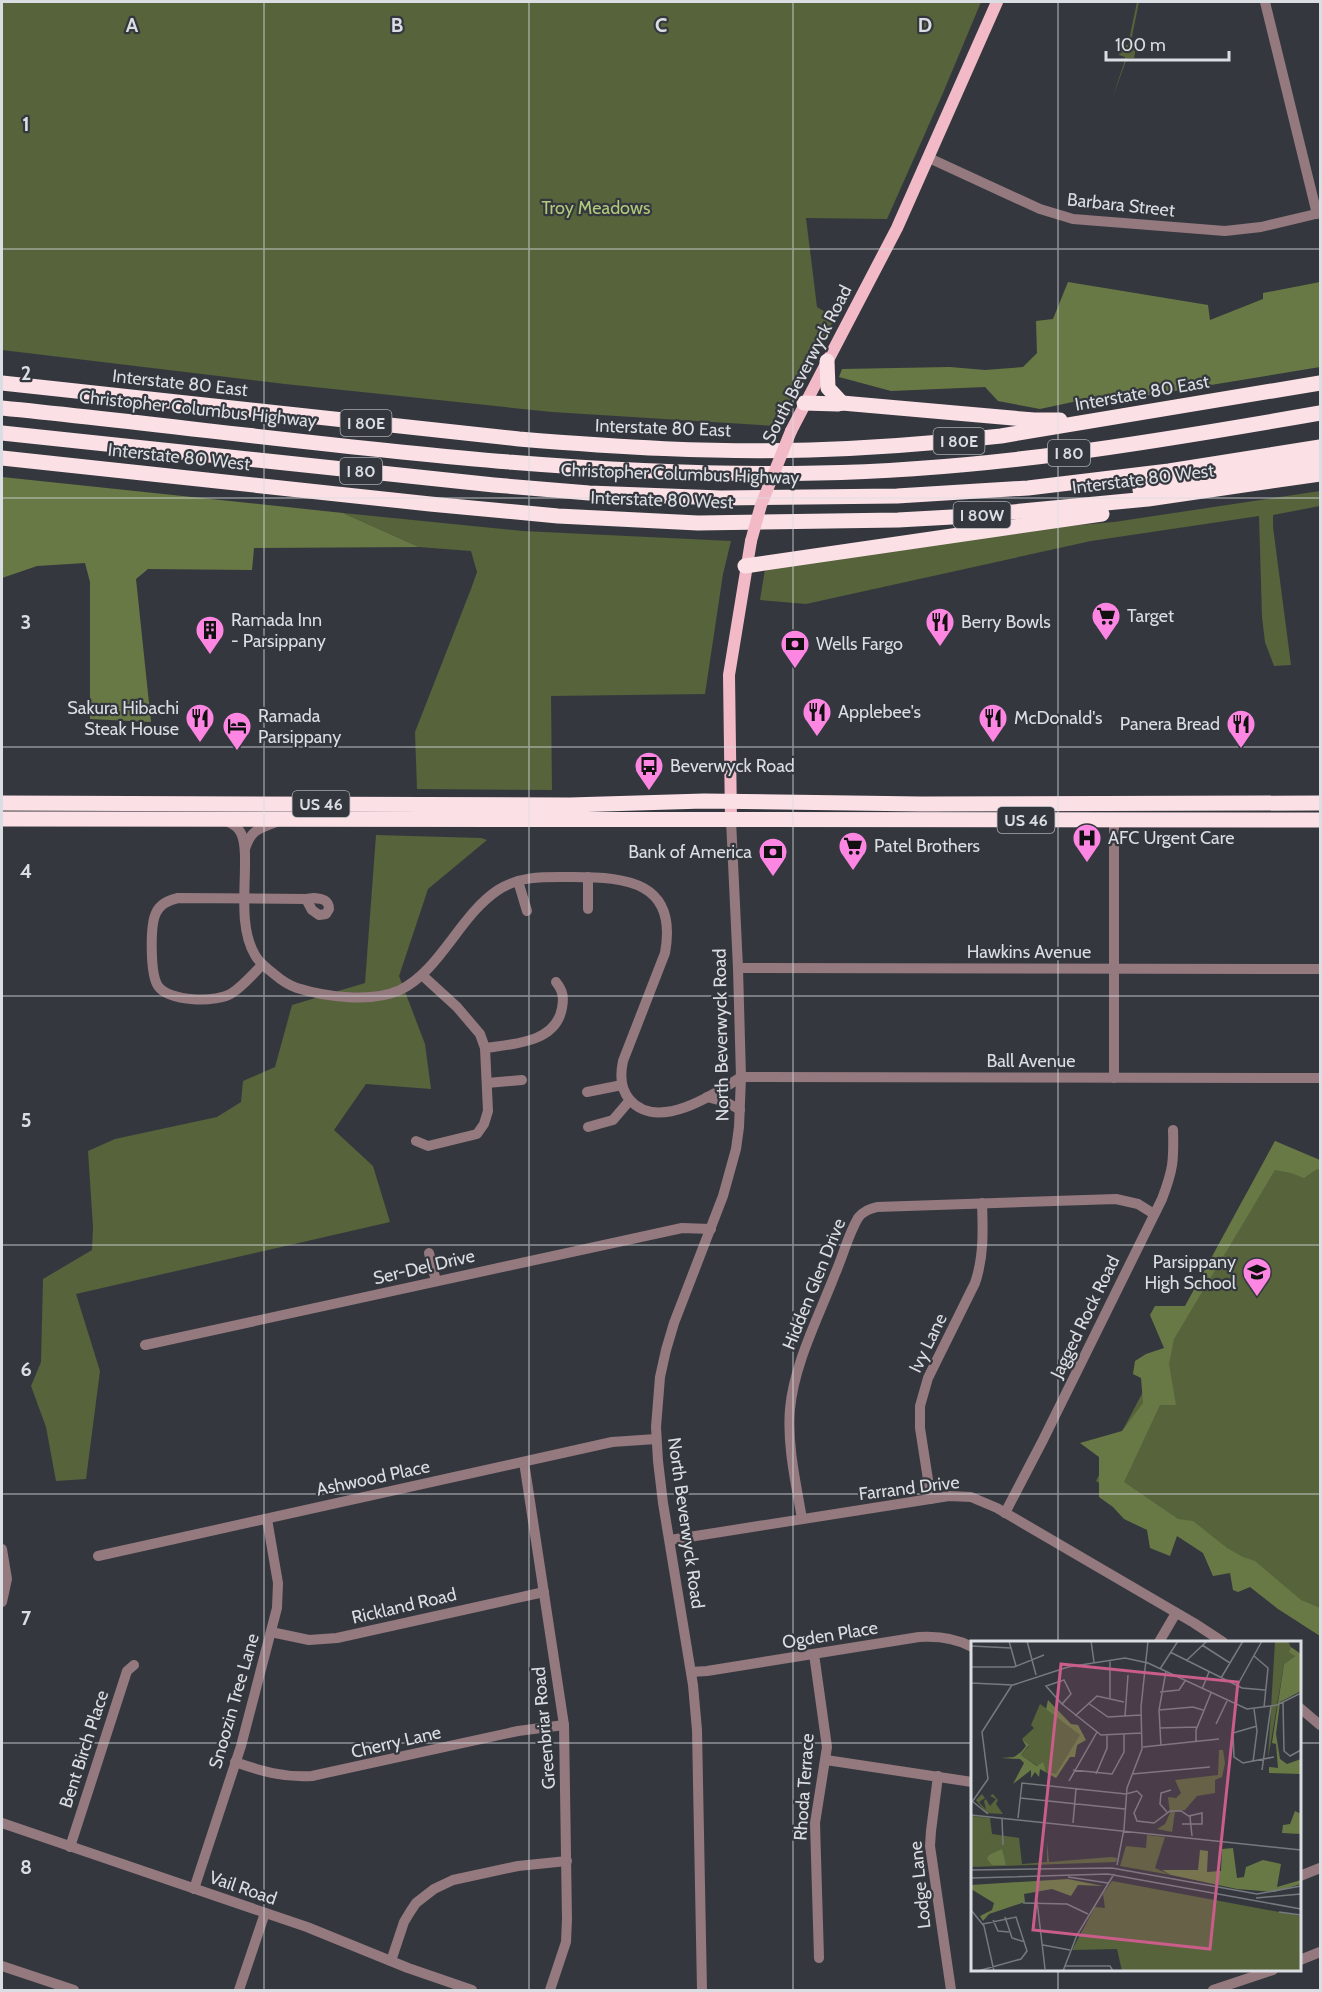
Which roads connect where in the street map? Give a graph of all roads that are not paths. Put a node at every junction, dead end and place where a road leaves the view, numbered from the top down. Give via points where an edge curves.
1 (997, 2) edge
2 (1265, 2) edge
3 (929, 158) junction
4 (1318, 214) edge
5 (827, 361) junction
6 (2, 383) edge
7 (1320, 383) edge
8 (804, 403) junction
9 (842, 403) junction
10 (2, 408) edge
11 (1320, 413) edge
12 (1105, 419) junction
13 (2, 433) edge
14 (1320, 447) edge
15 (2, 458) edge
16 (1320, 460) edge
17 (1320, 474) edge
18 (1148, 499) junction
19 (814, 522) junction
20 (746, 566) junction
21 (731, 801) junction
22 (2, 803) edge
23 (1320, 803) edge
24 (2, 819) edge
25 (221, 819) junction
26 (281, 820) junction
27 (731, 820) junction
28 (1114, 820) junction
29 (1320, 820) edge
30 (245, 849) junction
31 (588, 877) junction
32 (518, 881) junction
33 (245, 898) junction
34 (306, 899) dead end
35 (588, 909) dead end
36 (527, 911) dead end
37 (262, 965) junction
38 (738, 968) junction
39 (1114, 969) junction
40 (1320, 969) edge
41 (422, 975) junction
42 (556, 982) dead end
43 (485, 1048) junction
44 (741, 1077) junction
45 (1114, 1078) junction
46 (1320, 1078) edge
47 (522, 1080) dead end
48 (487, 1083) junction
49 (622, 1085) junction
50 (587, 1092) dead end
51 (707, 1097) junction
52 (630, 1100) junction
53 (740, 1110) junction
54 (588, 1127) dead end
55 (1173, 1130) dead end
56 (416, 1142) dead end
57 (982, 1203) junction
58 (1154, 1214) junction
59 (711, 1229) junction
60 (429, 1253) dead end
61 (435, 1281) junction
62 (145, 1345) dead end
63 (656, 1439) junction
64 (524, 1462) junction
65 (930, 1499) junction
66 (1005, 1513) junction
67 (267, 1519) junction
68 (801, 1519) junction
69 (670, 1540) junction
70 (2, 1549) edge
71 (98, 1556) dead end
72 (544, 1592) junction
73 (2, 1602) edge
74 (1176, 1612) junction
75 (271, 1632) junction
76 (1160, 1641) edge
77 (1220, 1641) edge
78 (971, 1647) edge
79 (814, 1654) junction
80 (134, 1665) dead end
81 (691, 1672) junction
82 (1301, 1710) edge
83 (564, 1725) junction
84 (1320, 1725) edge
85 (826, 1760) junction
86 (236, 1762) junction
87 (939, 1776) junction
88 (971, 1782) edge
89 (2, 1823) edge
90 (70, 1847) junction
91 (567, 1861) junction
92 (1320, 1868) edge
93 (1301, 1875) edge
94 (194, 1889) junction
95 (265, 1913) junction
96 (1320, 1952) edge
97 (819, 1958) dead end
98 (1301, 1959) edge
99 (391, 1961) junction
100 (2, 1968) edge
101 (1270, 1971) edge
102 (74, 1990) edge
103 (239, 1990) edge
104 (472, 1990) edge
105 (550, 1990) edge
106 (702, 1990) edge
107 (951, 1990) edge
108 (1213, 1990) edge

1 - 3 main road, South Beverwyck Road
2 - 4 street
3 - 4 street, Barbara Street via 1040,209 1073,219 1226,231
3 - 5 main road, South Beverwyck Road
5 - 8 main road, South Beverwyck Road
5 - 9 highway via 828,388
6 - 12 highway, Interstate 80 East / I 80E via 509,438 732,450 948,442
7 - 12 highway, Interstate 80 East / I 80E
8 - 9 highway
8 - 20 main road, South Beverwyck Road, bridge via 764,496
9 - 12 highway via 1034,420
10 - 11 highway, Christopher Columbus Highway / I 80 via 525,463 753,473 889,471 1000,462
13 - 14 highway, Christopher Columbus Highway / I 80 via 494,485 589,493 742,498 1028,488
15 - 19 highway, Interstate 80 West / I 80W via 558,516 699,523
16 - 19 highway via 1084,498
17 - 18 highway, Interstate 80 West / I 80W
18 - 19 highway, Interstate 80 West / I 80W via 970,516
18 - 20 highway via 1123,511
20 - 21 main road, South Beverwyck Road via 729,675
21 - 22 highway, US 46 via 570,805
21 - 23 highway, US 46
21 - 27 main road, South Beverwyck Road
24 - 25 highway, US 46
25 - 26 highway, US 46
25 - 30 street via 238,828
26 - 27 highway, US 46
26 - 30 street via 255,830
27 - 28 highway, US 46
27 - 38 street, North Beverwyck Road
28 - 29 highway, US 46
28 - 39 street
30 - 33 street
31 - 32 street
31 - 35 street
31 - 49 street via 615,878 640,885 656,899 668,930 665,953 623,1061
32 - 36 street
32 - 41 street via 483,902
33 - 34 street
33 - 37 street via 247,931 252,950
33 - 37 street via 178,898 163,904 152,929 153,977 158,987 172,997 222,997 233,993
37 - 41 street via 294,987 369,998 391,994
38 - 39 street, Hawkins Avenue
38 - 44 street, North Beverwyck Road
39 - 40 street, Hawkins Avenue
39 - 45 street
41 - 43 street via 457,1007 480,1034
42 - 43 street via 562,989 563,1005 551,1027 524,1043
43 - 48 street
44 - 45 street, Ball Avenue
44 - 51 street
44 - 53 street, North Beverwyck Road
45 - 46 street, Ball Avenue
47 - 48 street
48 - 56 street via 488,1111 477,1134 428,1146
49 - 50 street
49 - 52 street
51 - 52 street via 663,1112 641,1109
51 - 53 street
52 - 54 street via 613,1120
53 - 59 street, North Beverwyck Road via 730,1175
55 - 58 street, Jagged Rock Road via 1172,1174
57 - 58 street, Hidden Glen Drive via 1116,1199 1138,1204
57 - 65 street, Ivy Lane via 979,1270 928,1378 920,1406
57 - 68 street, Hidden Glen Drive via 877,1207 859,1218 793,1390 789,1426
58 - 66 street, Jagged Rock Road
59 - 61 street, Ser-Del Drive via 682,1227
59 - 63 street, North Beverwyck Road via 666,1350 657,1403
60 - 61 street
61 - 62 street, Ser-Del Drive
63 - 64 street, Ashwood Place via 612,1442
63 - 69 street, North Beverwyck Road
64 - 67 street, Ashwood Place
64 - 72 street, Greenbriar Road
65 - 66 street, Farrand Drive via 971,1497
65 - 68 street, Farrand Drive
66 - 74 street, Farrand Drive
67 - 71 street, Ashwood Place
67 - 75 street, Snoozin Tree Lane via 278,1583
68 - 69 street, Farrand Drive
69 - 81 street, North Beverwyck Road
70 - 73 street via 6,1579
72 - 75 street, Rickland Road via 337,1638 309,1640
72 - 83 street, Greenbriar Road
74 - 76 street
74 - 77 street, Farrand Drive
75 - 86 street, Snoozin Tree Lane
78 - 79 street, Ogden Place via 933,1636
79 - 81 street, Ogden Place
79 - 85 street, Rhoda Terrace
80 - 90 street, Bent Birch Place via 127,1671
81 - 106 street, North Beverwyck Road via 697,1730
82 - 84 street
83 - 86 street, Cherry Lane via 518,1731 312,1776 273,1774
83 - 91 street, Greenbriar Road
85 - 87 street
85 - 97 street, Rhoda Terrace via 815,1823
86 - 94 street, Snoozin Tree Lane
87 - 88 street
87 - 107 street, Lodge Lane via 930,1846
89 - 90 street, Vail Road
90 - 94 street, Vail Road
91 - 99 street via 518,1866 453,1880 434,1889 416,1903 404,1922
91 - 105 street, Greenbriar Road via 566,1942
92 - 93 street
94 - 95 street, Vail Road
95 - 99 street, Vail Road
95 - 103 street
96 - 98 street
99 - 104 street, Vail Road
100 - 102 street
101 - 108 street

